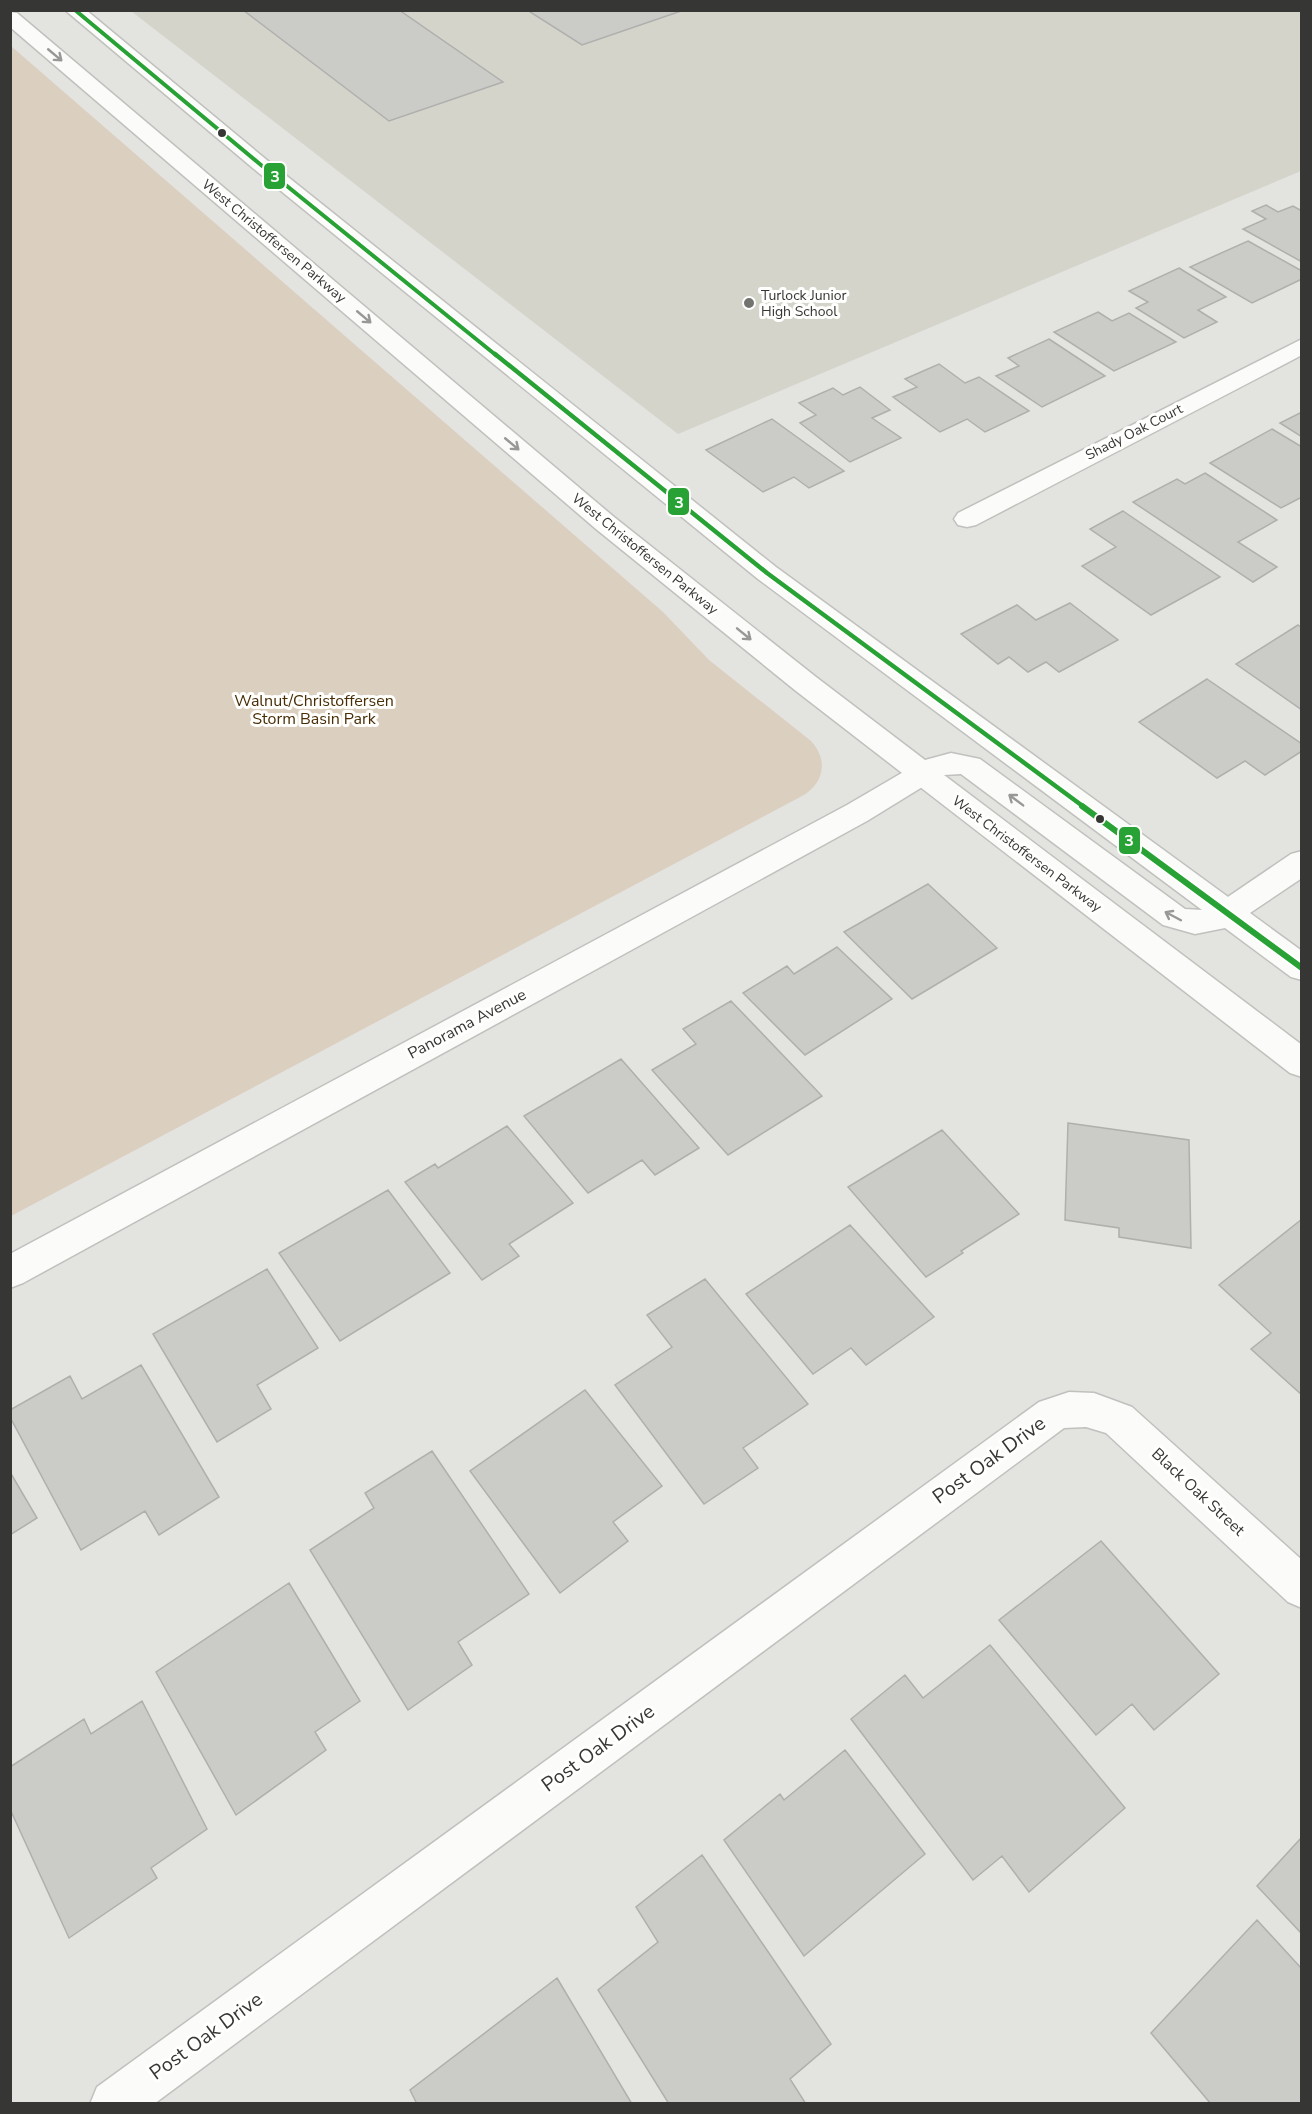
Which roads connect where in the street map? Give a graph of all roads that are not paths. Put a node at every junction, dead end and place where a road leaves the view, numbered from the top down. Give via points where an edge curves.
1 (74, 10) edge
2 (10, 17) edge
3 (1302, 346) edge
4 (967, 519) dead end
5 (922, 774) junction
6 (1302, 862) edge
7 (1227, 913) junction
8 (1302, 968) edge
9 (1302, 1064) edge
10 (10, 1272) edge
11 (1088, 1408) joint
12 (1302, 1588) edge
13 (114, 2103) edge

1 - 7 street via 767,573
2 -> 5 street, West Christoffersen Parkway via 605,523
3 - 4 street, Shady Oak Court
7 -> 5 street, Panorama Avenue via 1202,924 1189,924 1174,917 970,766 946,763
5 - 9 street, West Christoffersen Parkway
5 - 10 street, Panorama Avenue
6 - 7 street, Panorama Avenue
7 - 8 street
11 - 12 street, Black Oak Street via 1128,1426
11 - 13 street, Post Oak Drive via 1068,1408 1052,1414

